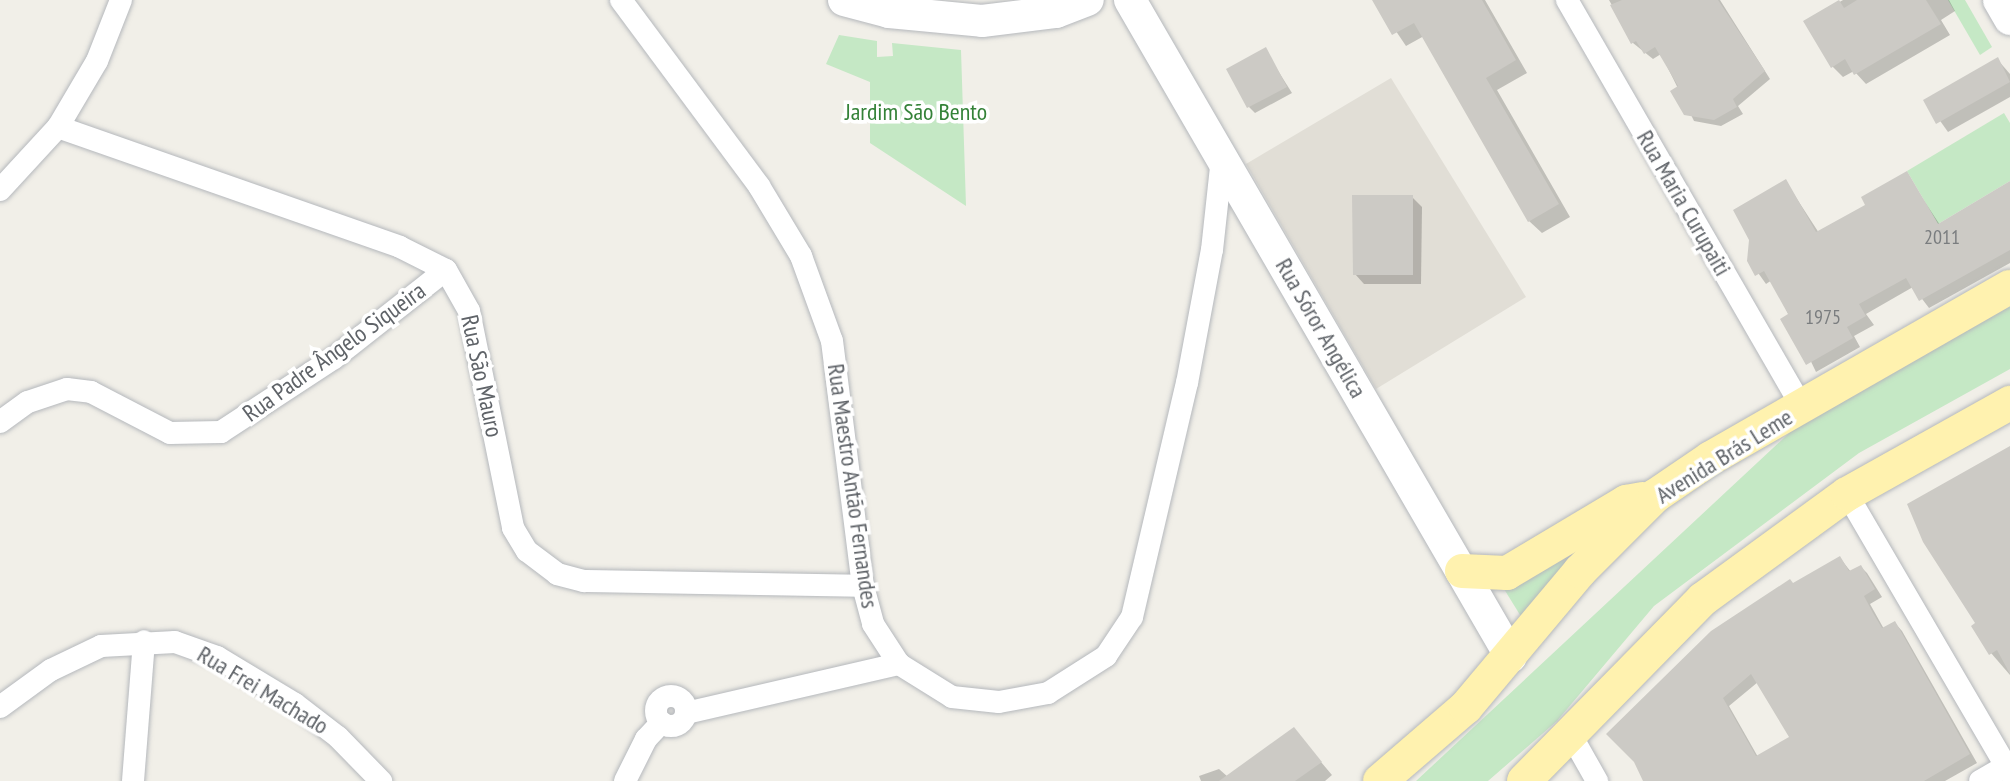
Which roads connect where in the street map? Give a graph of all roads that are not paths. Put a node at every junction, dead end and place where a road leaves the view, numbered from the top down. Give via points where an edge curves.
1 (121, 0) edge
2 (621, 0) edge
3 (844, 0) edge
4 (1088, 0) edge
5 (1130, 0) edge
6 (1567, 0) edge
7 (1999, 0) edge
8 (2010, 19) edge
9 (58, 127) junction
10 (1222, 156) junction
11 (0, 190) edge
12 (446, 270) junction
13 (2010, 287) edge
14 (2010, 403) edge
15 (1802, 407) junction
16 (0, 422) edge
17 (1847, 494) junction
18 (1655, 496) junction
19 (1462, 571) junction
20 (863, 586) junction
21 (144, 641) junction
22 (1511, 657) junction
23 (899, 664) junction
24 (0, 707) edge
25 (1571, 735) junction
26 (2008, 770) edge
27 (133, 781) edge
28 (381, 781) edge
29 (625, 781) edge
30 (1380, 781) edge
31 (1524, 781) edge
32 (1597, 781) edge
33 (1980, 781) edge

1 - 9 street via 97,61
2 - 20 street, Rua Maestro Antão Fernandes via 759,186 818,297 837,368
3 - 4 street via 902,14 982,21 1056,12
5 - 10 street, Rua Sóror Angélica
6 - 15 street, Rua Maria Curupaiti
7 - 8 street
9 - 11 street
9 - 12 street via 400,247
10 - 19 street, Rua Sóror Angélica
10 - 23 street, Rua Maestro Antão Fernandes via 1212,250 1187,383 1143,587 1121,636 1106,656 1066,685 1014,701 952,697
12 - 16 street, Rua Padre Ângelo Siqueira via 334,358 221,432 170,433 91,392 67,389 28,402
12 - 20 street, Rua São Mauro via 469,311 513,528 538,563 584,581
13 - 15 main road, Avenida Brás Leme
14 - 17 main road
15 - 18 main road, Avenida Brás Leme
17 - 25 main road via 1703,599
17 - 26 street
18 - 19 main road via 1626,502 1507,573
18 - 22 main road, Avenida Brás Leme via 1580,571
19 - 22 street, Rua Sóror Angélica
20 - 23 street, Rua Maestro Antão Fernandes via 877,636
21 - 24 street, Rua Frei Machado via 101,646 67,661
21 - 27 street
21 - 28 street, Rua Frei Machado via 189,646 227,663 338,737
22 - 30 main road, Avenida Brás Leme via 1466,707
23 - 29 street via 686,713 682,701 666,698 656,711 662,722 634,757
25 - 31 main road
25 - 32 street
26 - 33 street

